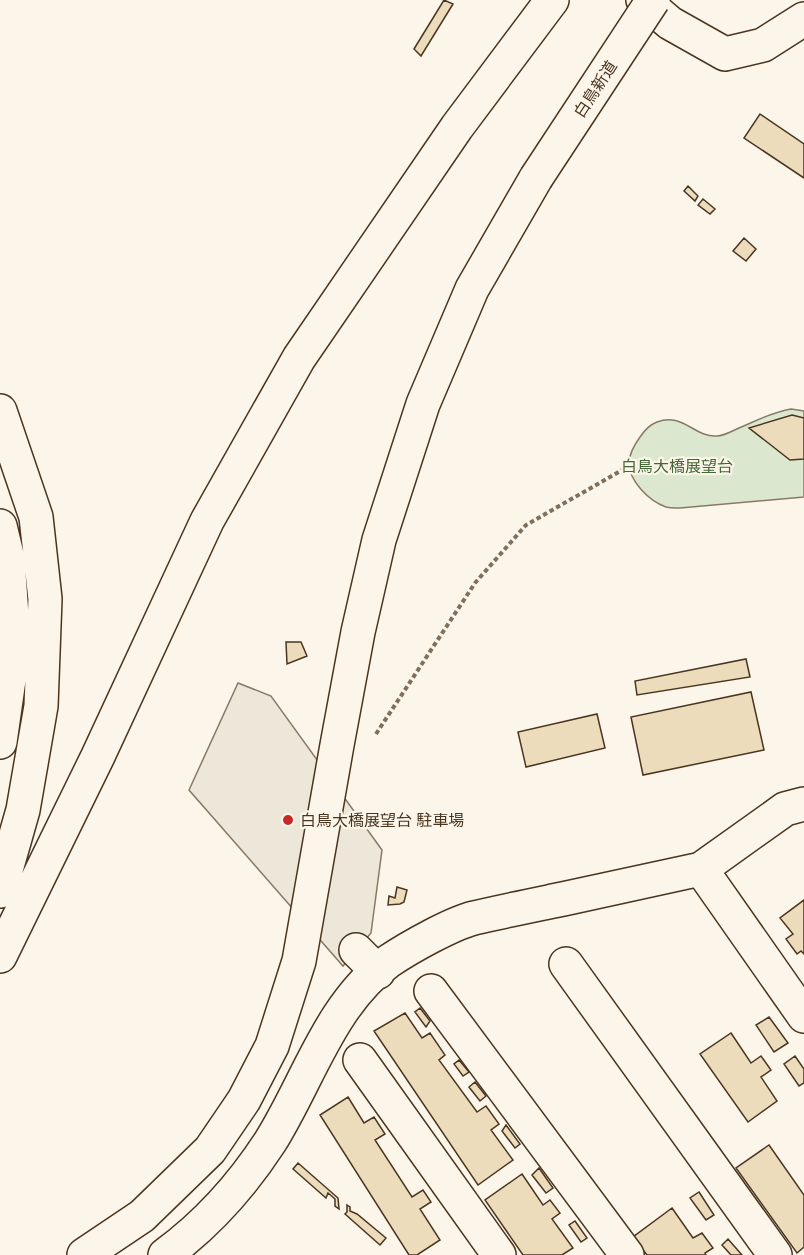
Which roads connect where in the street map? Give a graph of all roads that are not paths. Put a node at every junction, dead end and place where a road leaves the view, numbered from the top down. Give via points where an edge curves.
1 (552, 0) edge
2 (643, 0) edge
3 (653, 0) edge
4 (804, 20) edge
5 (0, 411) edge
6 (0, 526) edge
7 (0, 742) edge
8 (804, 804) edge
9 (702, 869) junction
10 (0, 891) edge
11 (0, 956) edge
12 (566, 964) dead end
13 (431, 991) dead end
14 (804, 1016) edge
15 (360, 1060) dead end
16 (84, 1255) edge
17 (165, 1255) edge
18 (499, 1255) edge
19 (627, 1255) edge
20 (775, 1255) edge

1 - 11 main road via 457,128 299,358 207,521
2 - 4 main road via 670,23 725,54 763,45
3 - 16 main road, 白鳥新道, bridge via 536,178 472,289 423,404 379,540 358,632 299,961 272,1046 244,1100 210,1150 142,1216
5 - 10 main road via 36,517 45,598 41,706 23,810
6 - 7 main road via 8,559 14,645
8 - 9 main road via 784,809
9 - 14 main road
9 - 17 main road via 472,919 367,961 366,982 319,1050 270,1142 224,1203 189,1238
12 - 20 main road
13 - 19 main road
15 - 18 main road

